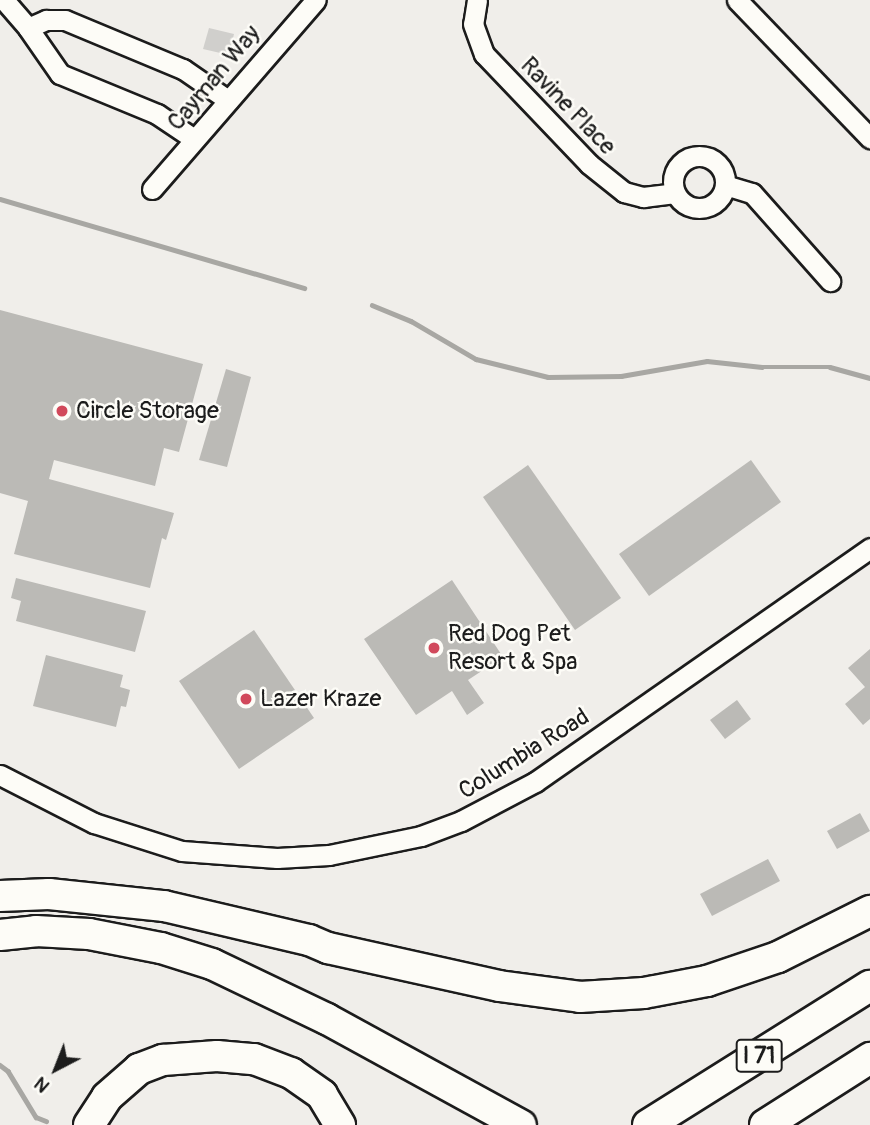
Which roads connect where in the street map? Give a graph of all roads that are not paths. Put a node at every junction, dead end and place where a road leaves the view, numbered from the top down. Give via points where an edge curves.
1 (4, 0) edge
2 (316, 0) edge
3 (477, 0) edge
4 (737, 0) edge
5 (28, 28) junction
6 (228, 100) junction
7 (870, 138) edge
8 (194, 139) junction
9 (725, 185) junction
10 (152, 189) dead end
11 (676, 194) junction
12 (830, 281) dead end
13 (870, 548) edge
14 (0, 775) edge
15 (0, 896) edge
16 (870, 911) edge
17 (1, 935) edge
18 (870, 986) edge
19 (870, 1058) edge
20 (89, 1125) edge
21 (340, 1125) edge
22 (522, 1125) edge
23 (648, 1125) edge
24 (765, 1125) edge

1 - 5 street
2 - 6 street, Cayman Way
3 - 11 street, Ravine Place via 473,24 484,54 589,164 624,192 643,197
4 - 7 street
5 - 6 street via 65,20 183,69
5 - 8 street via 60,74 157,114
6 - 8 street, Cayman Way
8 - 10 street, Cayman Way
9 - 11 street via 719,200 702,208 685,204
9 - 11 street via 711,158 689,157 676,168
9 - 12 street via 752,193
13 - 14 street, Columbia Road via 535,782 460,821 383,846 276,858 182,850 94,823
15 - 16 highway via 62,895 164,906 499,986 580,997 644,993 707,981 778,957
17 - 22 highway via 36,931 89,934 151,945 212,964 327,1019
18 - 23 highway, I 71
19 - 24 highway, I 71
20 - 21 highway via 107,1097 139,1069 163,1060 217,1056 254,1059 291,1073 322,1095

